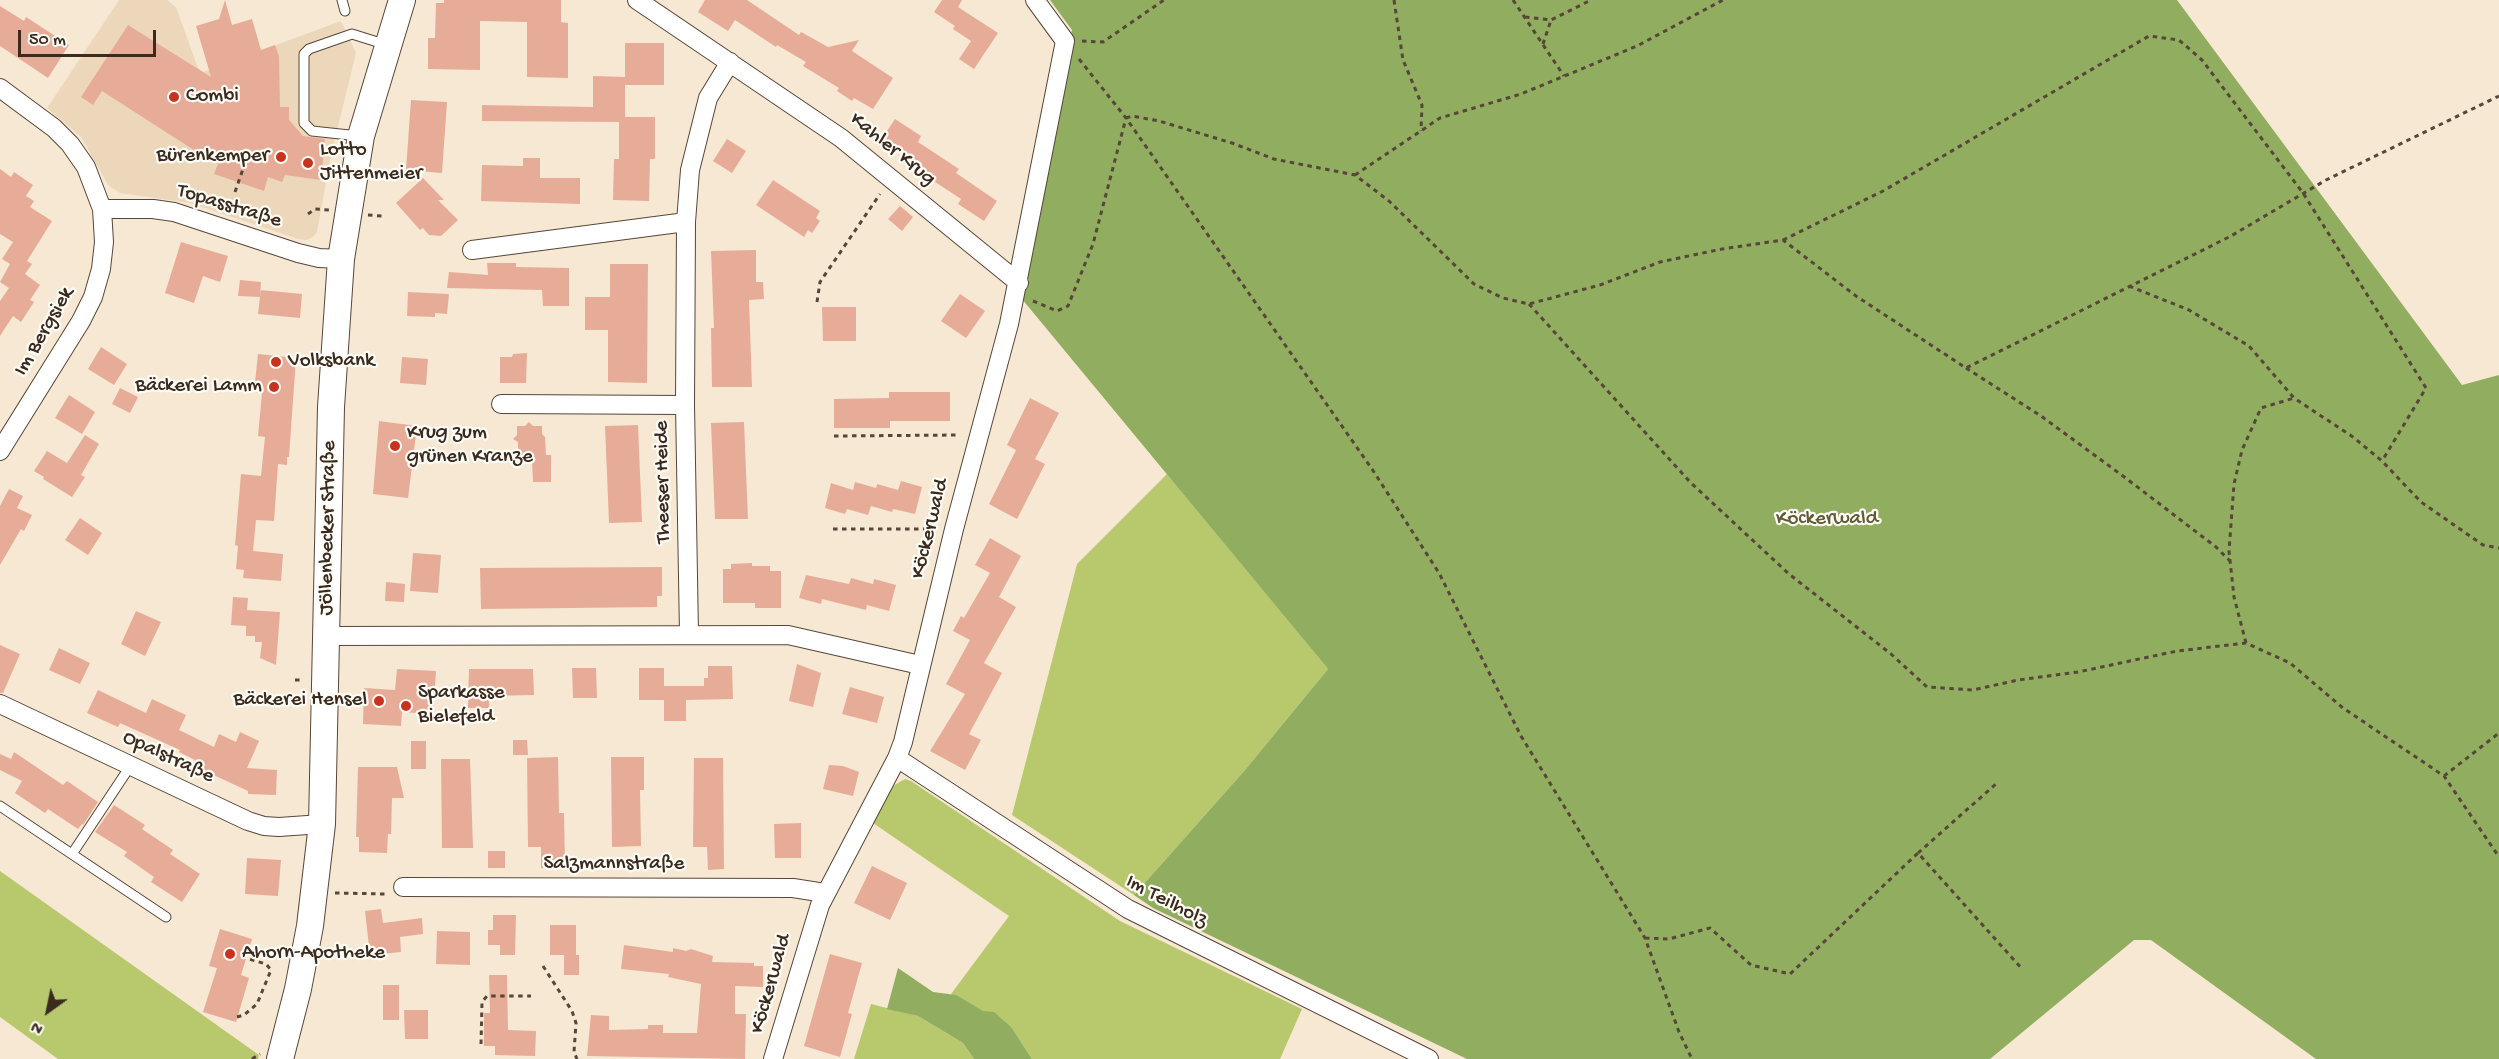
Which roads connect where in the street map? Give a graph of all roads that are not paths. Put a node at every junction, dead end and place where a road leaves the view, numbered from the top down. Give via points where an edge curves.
1 (342, 0) edge
2 (402, 0) edge
3 (637, 0) edge
4 (1035, 0) edge
5 (345, 11) dead end
6 (387, 45) junction
7 (730, 62) junction
8 (0, 88) edge
9 (361, 136) junction
10 (102, 209) junction
11 (686, 222) junction
12 (472, 250) dead end
13 (341, 259) junction
14 (1018, 288) junction
15 (501, 404) dead end
16 (685, 405) junction
17 (0, 451) edge
18 (688, 634) junction
19 (328, 636) junction
20 (920, 665) junction
21 (0, 704) edge
22 (897, 758) junction
23 (131, 765) junction
24 (0, 806) edge
25 (322, 824) junction
26 (72, 854) junction
27 (403, 887) road end
28 (825, 893) junction
29 (166, 917) dead end
30 (280, 1059) edge
31 (773, 1059) edge
32 (1429, 1059) edge

1 - 5 lane
2 - 6 main road, Jöllenbecker Straße
3 - 7 street, Kahler Krug
4 - 14 street, Köckerwald via 1065,41
6 - 9 main road, Jöllenbecker Straße
6 - 9 lane via 352,34 304,54 304,123 312,131
7 - 11 street via 703,112 690,170
7 - 14 street, Kahler Krug via 817,120
8 - 10 street, Im Bergsiek via 70,144 86,166
9 - 13 main road, Jöllenbecker Straße
10 - 13 street, Topasstraße via 174,212 298,253
10 - 17 street, Im Bergsiek via 104,242 93,297
11 - 12 street
11 - 16 street
13 - 19 main road, Jöllenbecker Straße via 331,407
14 - 20 street, Köckerwald
15 - 16 street, Theeser Heide
16 - 18 street, Theeser Heide
18 - 19 street
18 - 20 street via 799,637
19 - 25 main road, Jöllenbecker Straße
20 - 22 street, Köckerwald
21 - 23 street, Opalstraße
22 - 28 street, Köckerwald
22 - 32 street, Im Teilholz via 1128,909
23 - 25 street, Opalstraße via 264,826
23 - 26 lane
24 - 26 lane
25 - 30 main road, Jöllenbecker Straße via 298,989
26 - 29 lane
27 - 28 street, Salzmannstraße via 793,888
28 - 31 street, Köckerwald via 814,918

